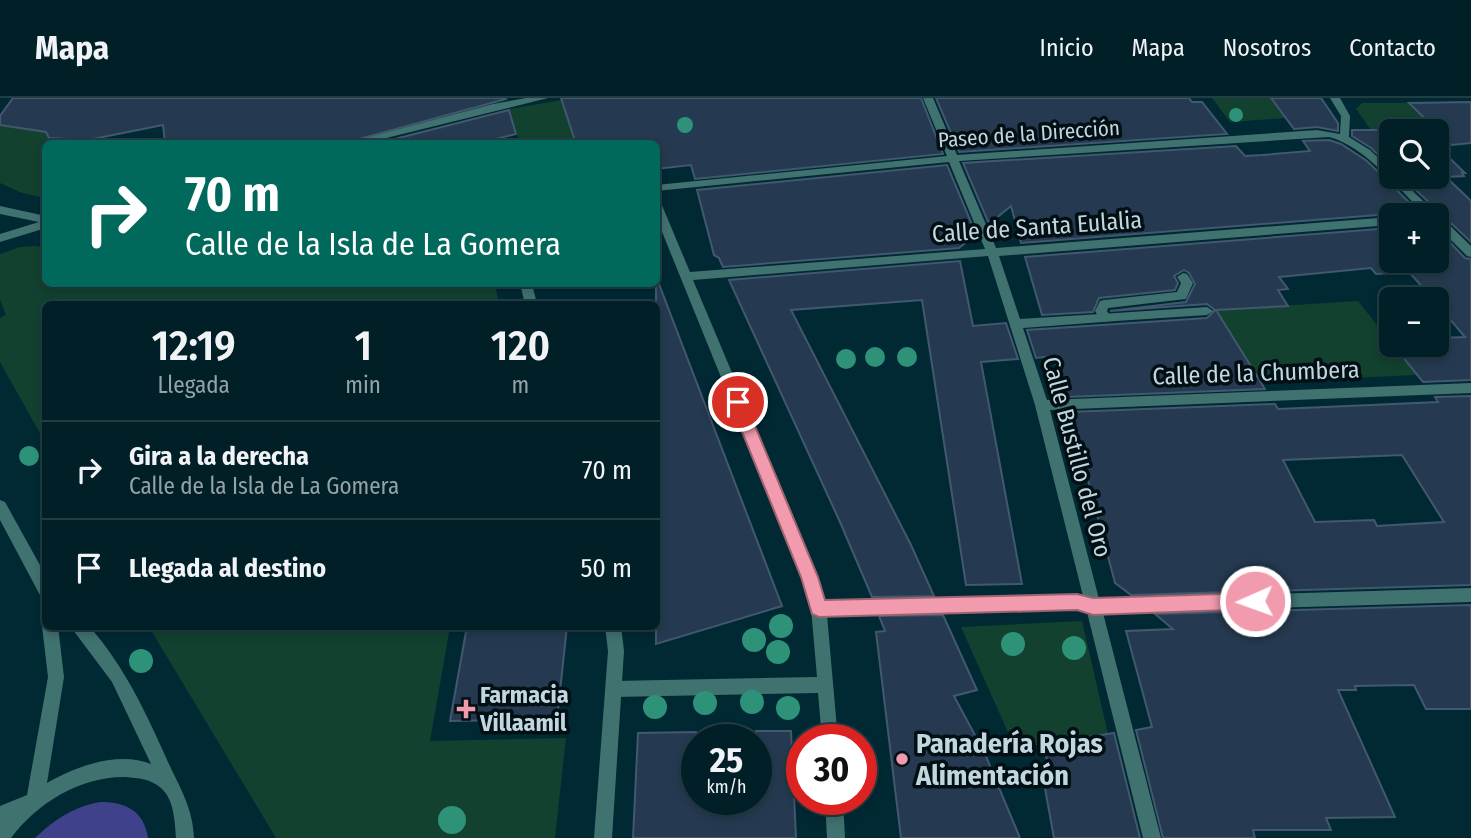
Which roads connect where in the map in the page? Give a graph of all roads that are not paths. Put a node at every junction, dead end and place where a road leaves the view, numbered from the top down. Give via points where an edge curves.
1 (543, 98) edge
2 (928, 98) edge
3 (1335, 98) edge
4 (1344, 137) junction
5 (364, 140) edge
6 (955, 158) junction
7 (1379, 164) edge
8 (660, 187) edge
9 (1405, 189) edge
10 (1420, 203) edge
11 (0, 210) edge
12 (660, 212) edge
13 (42, 221) edge
14 (0, 222) edge
15 (42, 222) edge
16 (1379, 222) edge
17 (42, 223) edge
18 (1451, 233) joint
19 (1471, 236) edge
20 (0, 237) edge
21 (992, 252) junction
22 (1471, 253) edge
23 (687, 276) junction
24 (1183, 277) dead end
25 (1207, 312) dead end
26 (1110, 318) junction
27 (1016, 324) junction
28 (1471, 388) edge
29 (1042, 405) junction
30 (0, 506) edge
31 (42, 585) edge
32 (1471, 595) edge
33 (1093, 606) junction
34 (819, 608) junction
35 (50, 630) edge
36 (82, 630) edge
37 (613, 630) edge
38 (827, 685) junction
39 (614, 689) junction
40 (829, 724) edge
41 (168, 782) junction
42 (35, 801) junction
43 (0, 815) edge
44 (835, 815) edge
45 (188, 833) edge
46 (0, 838) edge
47 (603, 838) edge
48 (836, 838) edge
49 (1152, 838) edge

1 - 5 street
2 - 6 street, Calle Bustillo del Oro
3 - 4 street via 1347,115
4 - 6 street, Paseo de la Dirección via 1304,133
4 - 7 street, Paseo de la Dirección
6 - 8 street, Paseo de la Dirección
6 - 21 street, Calle Bustillo del Oro
9 - 10 street, Paseo de la Dirección
11 - 13 street
12 - 23 street
14 - 15 street
16 - 21 street, Calle de Santa Eulalia
17 - 20 street
18 - 19 street
18 - 22 street
21 - 23 street, Calle de Santa Eulalia
21 - 27 street, Calle Bustillo del Oro
23 - 34 street
24 - 26 street via 1187,283 1182,296 1110,302 1101,307
25 - 26 street
26 - 27 street
27 - 29 street, Calle Bustillo del Oro
28 - 29 street, Calle de la Chumbera
29 - 33 street, Calle Bustillo del Oro
30 - 31 street
32 - 33 street
33 - 34 street via 1077,602
33 - 49 street, Calle Bustillo del Oro
34 - 38 street
35 - 42 street via 56,677
36 - 41 street via 103,652 128,691
37 - 39 street
38 - 39 street
38 - 40 street
39 - 47 street
41 - 42 street via 142,769 108,768 72,779
41 - 45 street via 180,800
42 - 43 street
42 - 46 street
44 - 48 street

